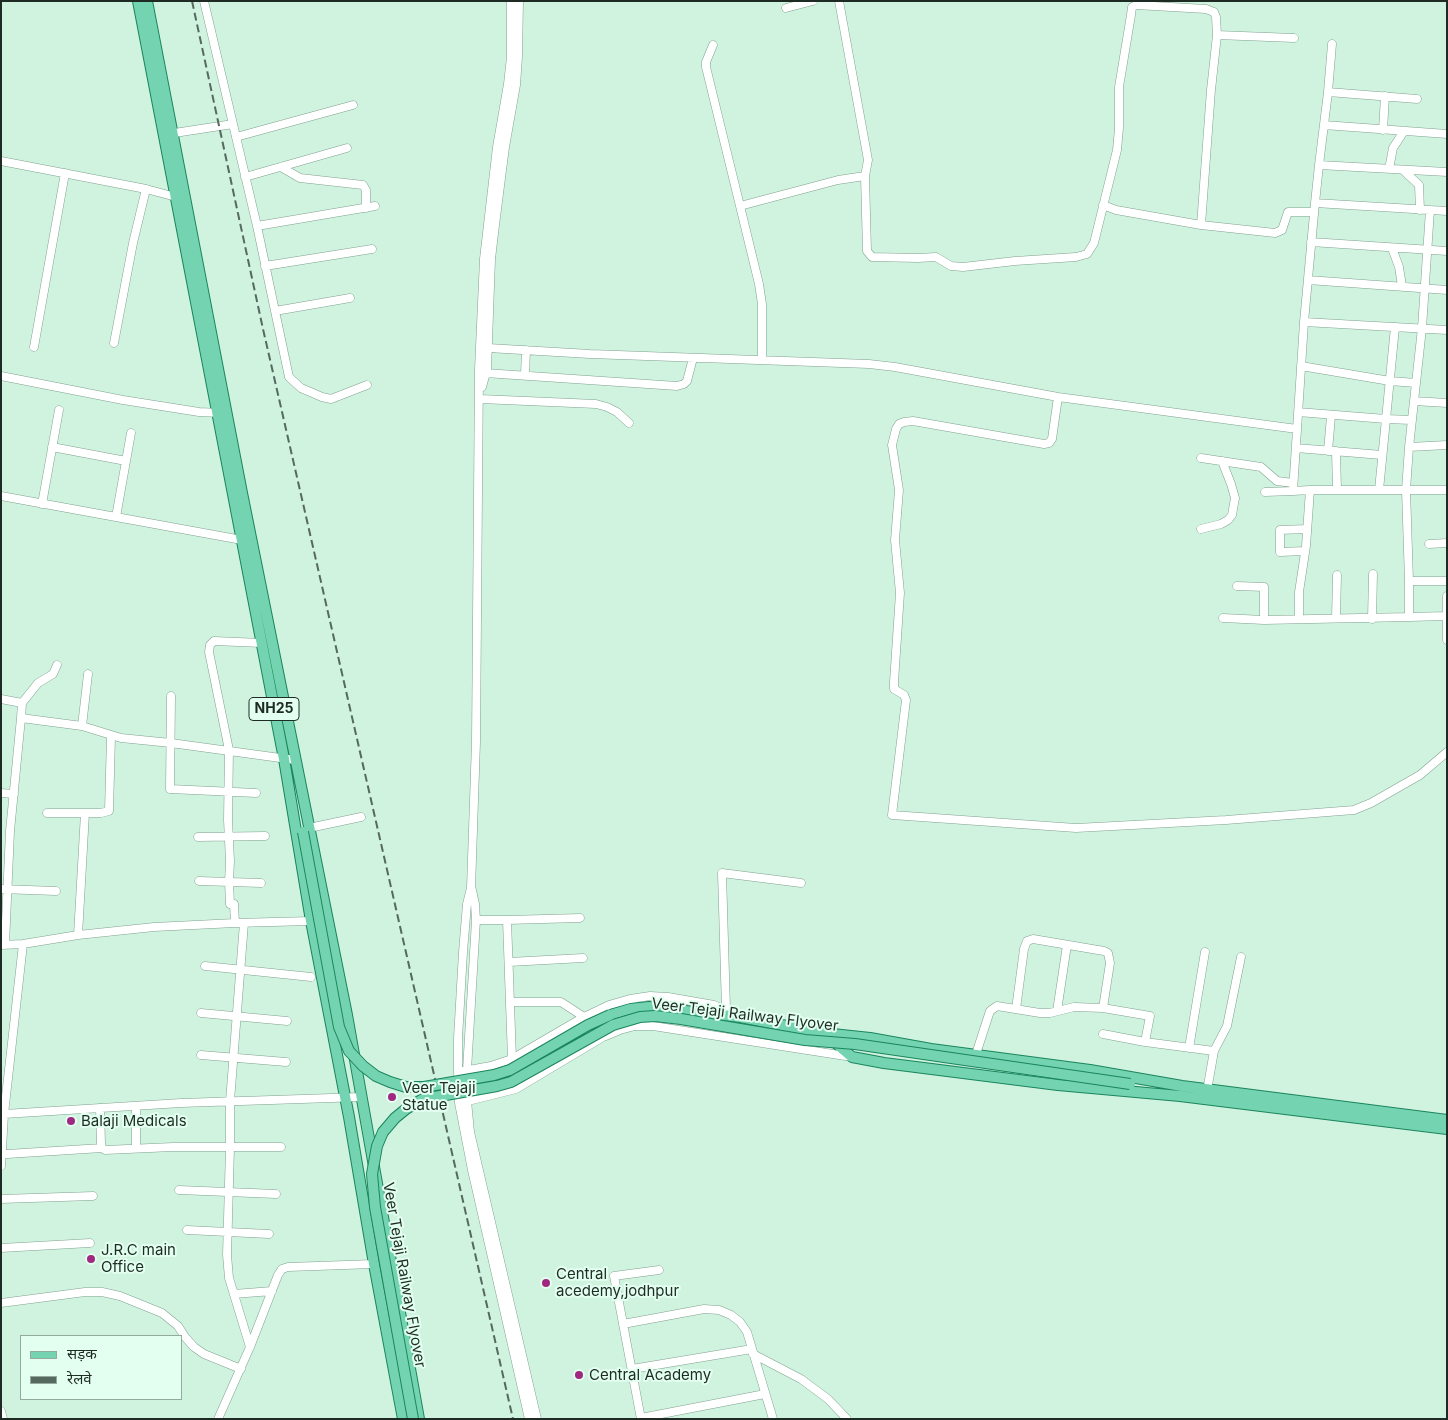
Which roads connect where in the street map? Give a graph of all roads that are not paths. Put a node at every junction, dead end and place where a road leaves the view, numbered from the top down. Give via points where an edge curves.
1 (138, 1) edge
2 (147, 1) edge
3 (204, 1) edge
4 (511, 1) edge
5 (519, 1) edge
6 (813, 1) edge
7 (839, 1) edge
8 (786, 8) dead end
9 (1217, 35) junction
10 (1294, 38) dead end
11 (1332, 44) dead end
12 (714, 45) dead end
13 (1328, 92) junction
14 (1385, 96) junction
15 (1417, 99) dead end
16 (353, 105) dead end
17 (233, 124) junction
18 (1324, 125) junction
19 (1383, 130) junction
20 (1404, 131) junction
21 (1447, 134) edge
22 (168, 135) junction
23 (236, 136) junction
24 (347, 148) dead end
25 (1, 161) edge
26 (1319, 165) junction
27 (281, 167) junction
28 (1390, 169) junction
29 (1403, 170) junction
30 (1447, 172) edge
31 (65, 173) junction
32 (865, 176) junction
33 (245, 177) junction
34 (146, 189) junction
35 (176, 197) junction
36 (1315, 203) junction
37 (1103, 205) junction
38 (375, 206) dead end
39 (740, 206) junction
40 (366, 208) junction
41 (1420, 210) junction
42 (1430, 210) junction
43 (1447, 211) edge
44 (1314, 212) junction
45 (1201, 224) junction
46 (257, 226) junction
47 (1312, 242) junction
48 (1392, 248) junction
49 (372, 249) dead end
50 (1428, 250) junction
51 (1447, 252) edge
52 (265, 266) junction
53 (1308, 280) junction
54 (1402, 286) junction
55 (1425, 288) junction
56 (1447, 290) edge
57 (350, 298) dead end
58 (275, 311) junction
59 (1304, 322) junction
60 (1395, 327) junction
61 (1422, 328) junction
62 (1447, 330) edge
63 (114, 343) dead end
64 (34, 347) dead end
65 (488, 348) junction
66 (526, 350) junction
67 (693, 358) junction
68 (762, 360) junction
69 (1301, 366) junction
70 (486, 373) junction
71 (525, 375) junction
72 (1, 376) edge
73 (1390, 381) junction
74 (1416, 383) junction
75 (367, 385) dead end
76 (1058, 397) junction
77 (480, 399) junction
78 (1414, 401) junction
79 (1447, 403) edge
80 (59, 410) dead end
81 (1298, 412) junction
82 (222, 413) junction
83 (1331, 416) junction
84 (1386, 419) junction
85 (1411, 420) junction
86 (629, 423) dead end
87 (1297, 428) junction
88 (130, 433) dead end
89 (1447, 445) edge
90 (52, 447) junction
91 (1408, 447) junction
92 (1296, 448) junction
93 (1332, 451) junction
94 (1382, 455) junction
95 (1201, 458) dead end
96 (126, 461) junction
97 (1222, 461) junction
98 (1293, 487) junction
99 (1310, 490) junction
100 (1337, 490) junction
101 (1379, 490) junction
102 (1406, 490) junction
103 (1447, 490) edge
104 (1265, 492) dead end
105 (1, 496) edge
106 (42, 504) junction
107 (116, 517) junction
108 (1201, 529) dead end
109 (1307, 529) junction
110 (242, 540) junction
111 (1447, 543) edge
112 (1429, 544) dead end
113 (1305, 551) junction
114 (1373, 574) dead end
115 (1337, 575) dead end
116 (1409, 581) junction
117 (1447, 581) edge
118 (1238, 586) dead end
119 (1447, 596) edge
120 (1446, 616) edge
121 (1223, 618) dead end
122 (1336, 618) junction
123 (1409, 618) junction
124 (1299, 619) junction
125 (1372, 619) junction
126 (1264, 620) junction
127 (1447, 640) edge
128 (262, 643) junction
129 (57, 665) dead end
130 (88, 674) dead end
131 (171, 696) dead end
132 (1, 700) edge
133 (22, 703) junction
134 (21, 718) junction
135 (82, 726) junction
136 (111, 736) junction
137 (171, 743) junction
138 (229, 750) junction
139 (1447, 752) edge
140 (284, 759) junction
141 (295, 760) junction
142 (228, 792) junction
143 (1, 793) edge
144 (256, 793) dead end
145 (14, 794) junction
146 (291, 807) junction
147 (47, 813) dead end
148 (85, 814) junction
149 (361, 817) dead end
150 (306, 830) junction
151 (265, 836) dead end
152 (198, 837) dead end
153 (228, 837) junction
154 (1, 843) edge
155 (10, 843) junction
156 (199, 881) dead end
157 (229, 882) junction
158 (261, 883) dead end
159 (801, 883) dead end
160 (471, 888) junction
161 (4, 889) edge
162 (56, 891) dead end
163 (580, 918) dead end
164 (476, 920) junction
165 (507, 920) junction
166 (244, 922) junction
167 (311, 922) junction
168 (235, 923) junction
169 (78, 935) junction
170 (23, 944) junction
171 (3, 945) edge
172 (1067, 945) junction
173 (1205, 952) dead end
174 (1241, 957) dead end
175 (583, 958) dead end
176 (509, 962) junction
177 (205, 966) dead end
178 (240, 970) junction
179 (310, 977) dead end
180 (511, 1002) junction
181 (1103, 1008) junction
182 (726, 1009) junction
183 (1016, 1009) junction
184 (1056, 1012) junction
185 (201, 1013) dead end
186 (236, 1016) junction
187 (584, 1017) junction
188 (740, 1017) junction
189 (287, 1021) dead end
190 (823, 1033) junction
191 (1103, 1034) dead end
192 (1145, 1042) junction
193 (1189, 1048) junction
194 (1214, 1051) junction
195 (976, 1054) junction
196 (201, 1055) dead end
197 (852, 1057) junction
198 (232, 1058) junction
199 (512, 1059) junction
200 (286, 1062) dead end
201 (467, 1070) junction
202 (458, 1071) junction
203 (1208, 1085) dead end
204 (1181, 1091) junction
205 (346, 1098) junction
206 (362, 1098) junction
207 (230, 1101) junction
208 (463, 1102) junction
209 (136, 1106) junction
210 (100, 1108) junction
211 (2, 1114) edge
212 (1447, 1120) edge
213 (1447, 1129) edge
214 (230, 1147) junction
215 (281, 1147) dead end
216 (102, 1148) junction
217 (136, 1148) junction
218 (85, 1154) dead end
219 (3, 1159) edge
220 (179, 1190) dead end
221 (228, 1192) junction
222 (276, 1194) dead end
223 (1, 1199) edge
224 (1, 1204) edge
225 (187, 1230) dead end
226 (228, 1232) junction
227 (269, 1234) dead end
228 (90, 1244) dead end
229 (1, 1249) edge
230 (374, 1264) junction
231 (659, 1270) dead end
232 (272, 1291) junction
233 (234, 1294) junction
234 (1, 1303) edge
235 (510, 1317) junction
236 (623, 1324) junction
237 (250, 1347) junction
238 (752, 1351) junction
239 (240, 1369) junction
240 (632, 1369) junction
241 (765, 1394) junction
242 (1, 1410) edge
243 (641, 1418) edge
244 (3, 1419) edge
245 (218, 1419) edge
246 (403, 1419) edge
247 (413, 1419) edge
248 (419, 1419) edge
249 (529, 1419) edge
250 (538, 1419) edge
251 (773, 1419) edge
252 (847, 1419) edge

1 - 22 main road, NH25
2 - 22 main road, NH25
3 - 17 street
4 - 77 street via 511,57 484,259
5 - 65 street via 516,85 491,259
6 - 8 street
7 - 32 street via 868,160
9 - 10 street
9 - 37 street via 1216,17 1211,10 1132,7 1118,94 1117,150
9 - 45 street
11 - 13 street
12 - 39 street via 706,67
13 - 14 street
13 - 18 street
14 - 15 street
14 - 19 street
16 - 23 street
17 - 22 street
17 - 23 street
18 - 19 street
18 - 26 street
19 - 20 street
20 - 21 street
20 - 28 street via 1393,148
22 - 35 main road, NH25
22 - 82 main road, NH25
23 - 33 street
24 - 27 street
25 - 31 street
26 - 28 street
26 - 36 street
27 - 33 street
27 - 40 street via 306,180 363,184
28 - 29 street
29 - 30 street
29 - 41 street via 1419,185
31 - 34 street
31 - 64 street
32 - 37 street via 867,251 870,255 936,257 955,267 1083,256 1094,243
32 - 39 street
33 - 46 street
34 - 35 street
34 - 63 street
35 - 82 main road, NH25
36 - 41 street
36 - 44 street
37 - 45 street
38 - 40 street
39 - 68 street via 762,304
40 - 46 street
41 - 42 street
42 - 43 street
42 - 50 street
44 - 45 street via 1288,212 1279,232
44 - 47 street
46 - 52 street
47 - 48 street
47 - 53 street
48 - 50 street
48 - 54 street
49 - 52 street
50 - 51 street
50 - 55 street
52 - 58 street
53 - 54 street
53 - 59 street
54 - 55 street
55 - 56 street
55 - 61 street
57 - 58 street
58 - 75 street via 289,377 294,384 331,399
59 - 60 street
59 - 69 street
60 - 61 street
60 - 73 street
61 - 62 street
61 - 74 street
65 - 66 street
65 - 70 street
66 - 67 street
66 - 71 street
67 - 68 street
67 - 71 street via 687,382 677,386
68 - 76 street via 878,365
69 - 73 street
69 - 81 street
70 - 71 street
70 - 77 street
72 - 82 street via 123,400
73 - 74 street
73 - 84 street
74 - 78 street
76 - 87 street
76 - 139 street via 1049,443 913,421 899,424 893,437 899,490 895,540 900,593 894,689 906,700 892,815 1076,828 1354,810 1420,775
77 - 86 street via 596,404 617,412
77 - 160 street
78 - 79 street
78 - 85 street
80 - 90 street
81 - 83 street
81 - 87 street
82 - 110 main road, NH25
82 - 141 main road, NH25
83 - 84 street
83 - 93 street
84 - 85 street
84 - 94 street
85 - 91 street
87 - 92 street
88 - 96 street
89 - 91 street
90 - 96 street
90 - 106 street
91 - 102 street
92 - 93 street
92 - 98 street
93 - 94 street
93 - 100 street
94 - 101 street
95 - 97 street
96 - 107 street
97 - 98 street via 1261,467 1277,481
97 - 108 street via 1235,498 1232,515 1221,524
98 - 99 street
98 - 104 street
99 - 100 street
99 - 109 street
100 - 101 street
101 - 102 street
102 - 103 street
102 - 116 street
105 - 106 street
106 - 107 street
107 - 110 street
109 - 113 street
109 - 113 street via 1280,530 1280,552
110 - 128 main road, NH25
111 - 112 street
113 - 124 street
114 - 125 street
115 - 122 street
116 - 117 street
116 - 123 street
118 - 126 street via 1264,586
119 - 120 street
120 - 123 street
120 - 127 street
121 - 126 street
122 - 124 street
122 - 125 street
123 - 125 street
124 - 126 street
128 - 138 street via 214,641 210,645
128 - 140 main road, NH25
129 - 133 street via 53,674 38,682
130 - 135 street
131 - 137 street
132 - 133 street
133 - 134 street
134 - 135 street
134 - 145 street
135 - 136 street
136 - 137 street
136 - 148 street via 109,811
137 - 138 street
137 - 142 street via 170,790
138 - 140 street
138 - 142 street
140 - 141 street
140 - 146 main road, NH25
141 - 150 main road, NH25
142 - 144 street
142 - 153 street
143 - 145 street
145 - 155 street
146 - 150 main road
146 - 167 main road, NH25
147 - 148 street
148 - 169 street
149 - 150 street
150 - 188 main road, bridge via 339,1027 348,1052 376,1076 406,1087 424,1087 494,1075 537,1056 588,1025 630,1009 649,1007
150 - 206 main road
151 - 153 street
152 - 153 street
153 - 157 street
154 - 155 street
155 - 161 street
156 - 157 street
157 - 158 street
157 - 168 street
159 - 182 street via 722,873
160 - 164 street
160 - 202 street via 463,952
161 - 162 street
161 - 171 street
163 - 165 street
164 - 165 street
164 - 201 street
165 - 176 street
166 - 167 street
166 - 168 street
166 - 178 street
167 - 205 main road, NH25
168 - 169 street
169 - 170 street
170 - 171 street
170 - 211 street
172 - 181 street via 1108,953 1110,963
172 - 183 street via 1033,939 1027,941
172 - 184 street
173 - 193 street
174 - 194 street via 1227,1026
175 - 176 street
176 - 180 street
177 - 178 street
178 - 179 street
178 - 186 street
180 - 187 street via 561,1002
180 - 199 street
181 - 184 street via 1074,1007
181 - 192 street via 1150,1016
182 - 187 street via 650,996 609,1005
182 - 188 street
183 - 184 street
183 - 195 street via 998,1006 990,1010
185 - 186 street
186 - 189 street
186 - 198 street
187 - 199 street
188 - 190 main road
190 - 195 main road
190 - 197 main road
191 - 192 street
192 - 193 street
193 - 194 street
194 - 203 street
195 - 204 main road via 1090,1070
196 - 198 street
197 - 204 main road via 1058,1085
197 - 208 street via 653,1026 635,1026 603,1037 516,1089
198 - 200 street
198 - 207 street
199 - 201 street
201 - 202 street
201 - 208 street
202 - 208 street
204 - 212 main road
204 - 213 main road
204 - 247 main road, Veer Tejaji Railway Flyover, bridge via 855,1044 805,1040 655,1016 613,1025 511,1082 423,1099 400,1114 384,1132 377,1146 372,1174
205 - 206 street
205 - 207 street
205 - 230 main road, NH25
206 - 248 main road
207 - 209 street
207 - 214 street
208 - 235 street via 472,1170
209 - 210 street
209 - 217 street
210 - 211 street
210 - 216 street
211 - 219 street
214 - 215 street
214 - 217 street
214 - 221 street
216 - 217 street
216 - 219 street
218 - 219 street
220 - 221 street
221 - 222 street
221 - 226 street
223 - 224 street via 92,1199
225 - 226 street
226 - 227 street
226 - 233 street via 229,1278
228 - 229 street
230 - 232 street via 288,1267 278,1275
230 - 246 main road, NH25
231 - 236 street via 614,1276
232 - 233 street
232 - 237 street
233 - 237 street
234 - 239 street via 85,1292 120,1296 166,1316 194,1347
235 - 249 street
235 - 250 street
236 - 238 street via 704,1309 720,1310 740,1322 747,1332
236 - 240 street
237 - 239 street
238 - 240 street
238 - 241 street
238 - 252 street via 802,1379
239 - 245 street
240 - 243 street
241 - 243 street
241 - 251 street
242 - 244 street

